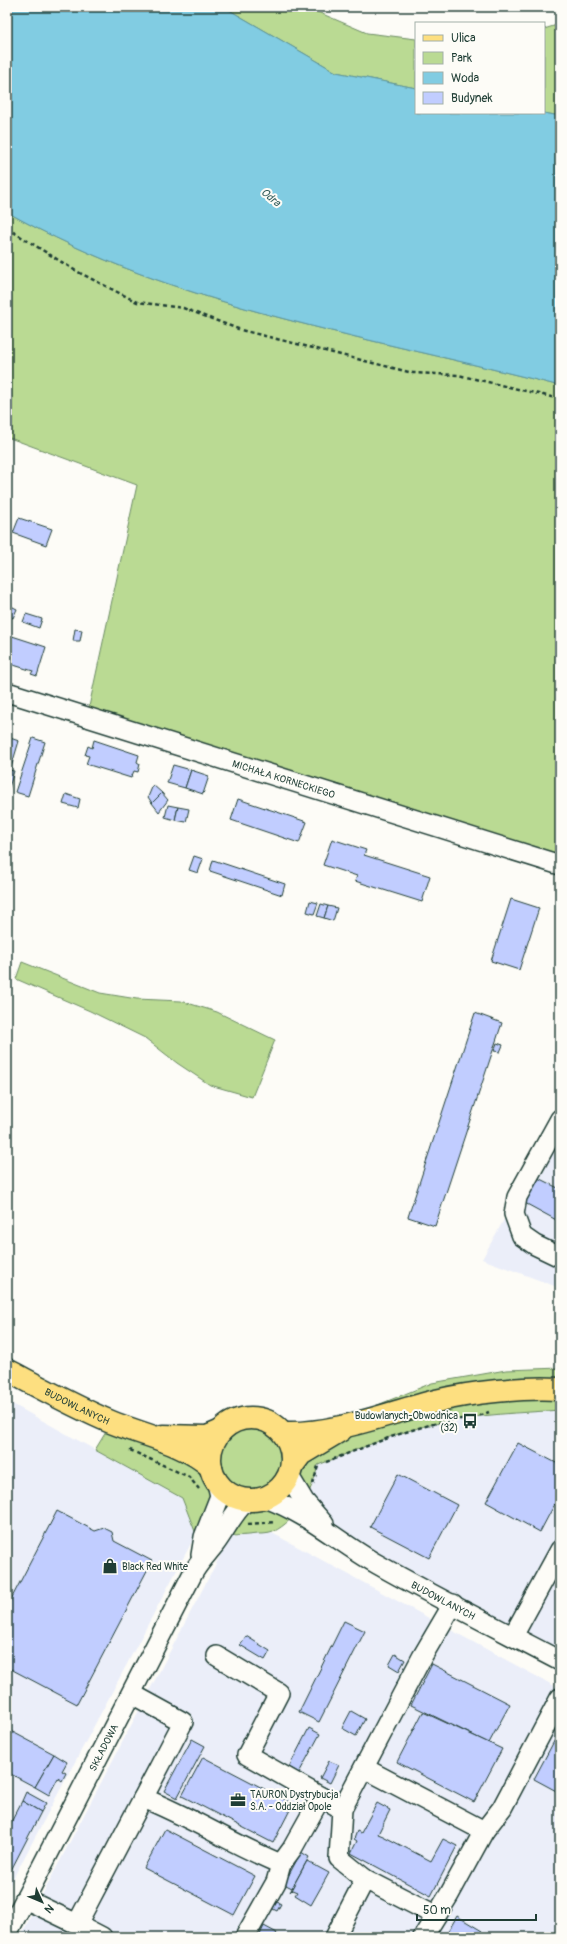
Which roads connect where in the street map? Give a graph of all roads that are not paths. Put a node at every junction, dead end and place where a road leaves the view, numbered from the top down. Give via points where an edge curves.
1 (7, 692) edge
2 (560, 865) edge
3 (560, 1119) edge
4 (560, 1257) edge
5 (7, 1370) edge
6 (560, 1389) edge
7 (349, 1425) junction
8 (221, 1431) junction
9 (284, 1433) junction
10 (152, 1435) junction
11 (291, 1471) junction
12 (214, 1475) junction
13 (256, 1499) junction
14 (331, 1533) junction
15 (560, 1550) edge
16 (200, 1560) junction
17 (453, 1604) junction
18 (513, 1636) junction
19 (217, 1656) dead end
20 (560, 1661) edge
21 (132, 1694) junction
22 (560, 1698) edge
23 (364, 1768) junction
24 (321, 1797) junction
25 (143, 1798) junction
26 (342, 1809) junction
27 (484, 1831) junction
28 (281, 1864) junction
29 (365, 1879) junction
30 (25, 1899) junction
31 (435, 1915) junction
32 (77, 1924) junction
33 (7, 1934) edge
34 (102, 1937) edge
35 (245, 1937) edge
36 (335, 1937) edge
37 (423, 1937) edge

1 - 2 street, MICHAŁA KORNECKIEGO
3 - 4 street via 517,1197 514,1214 522,1236
5 - 10 main road, BUDOWLANYCH via 112,1422
6 - 7 main road via 542,1388 469,1395
7 - 9 main road
7 - 11 main road via 301,1454
8 - 9 main road via 230,1423 253,1417 276,1425
8 - 10 main road, BUDOWLANYCH via 207,1437
8 - 12 main road via 210,1452
9 - 11 main road via 293,1455
10 - 12 main road, BUDOWLANYCH via 203,1460
11 - 13 main road via 284,1485 273,1494
11 - 14 street, BUDOWLANYCH via 304,1501
12 - 13 main road via 225,1491 234,1497
12 - 16 street, SKŁADOWA via 220,1496 204,1537
13 - 14 street, BUDOWLANYCH via 277,1502
13 - 16 street, SKŁADOWA via 228,1522 215,1544
14 - 17 street, BUDOWLANYCH via 376,1564
15 - 18 street
16 - 21 street, SKŁADOWA
17 - 18 street, BUDOWLANYCH
17 - 23 street
18 - 20 street, BUDOWLANYCH
19 - 24 street via 279,1693 246,1755
21 - 25 street via 183,1722
21 - 30 street, SKŁADOWA
22 - 27 street via 502,1808
23 - 26 street
23 - 27 street
24 - 26 street
24 - 28 street
25 - 28 street via 175,1811 260,1856
25 - 32 street
26 - 29 street via 339,1858
27 - 31 street via 449,1895
28 - 35 street via 276,1882
29 - 31 street
29 - 36 street
30 - 32 street
30 - 33 street, SKŁADOWA
31 - 37 street
32 - 34 street

